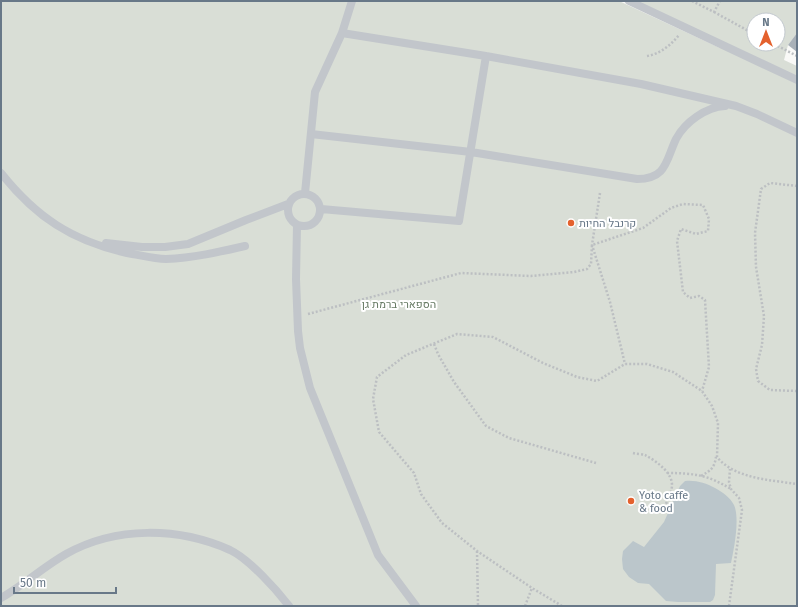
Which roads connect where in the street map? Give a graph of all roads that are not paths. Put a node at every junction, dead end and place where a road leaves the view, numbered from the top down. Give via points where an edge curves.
1 (352, 1) edge
2 (629, 1) edge
3 (342, 33) junction
4 (486, 56) junction
5 (797, 80) edge
6 (736, 106) junction
7 (797, 133) edge
8 (311, 134) junction
9 (471, 152) junction
10 (1, 173) edge
11 (305, 193) junction
12 (288, 204) junction
13 (321, 209) junction
14 (297, 225) junction
15 (79, 239) junction
16 (245, 246) dead end
17 (1, 598) edge
18 (289, 606) edge
19 (416, 606) edge

1 - 3 lane
2 - 5 lane
3 - 4 lane
3 - 8 lane via 315,92
4 - 6 lane via 641,84
4 - 9 lane
6 - 7 lane
6 - 9 lane via 716,106 697,116 677,138 669,160 662,170 650,178 637,179
8 - 9 lane
8 - 11 lane
9 - 13 lane via 459,222
10 - 15 lane via 44,217
11 - 12 lane via 293,197
11 - 13 lane via 313,196
12 - 14 lane via 289,217
12 - 15 lane via 188,244 142,247
13 - 14 lane via 313,224
14 - 19 lane via 297,314 300,348 310,388 378,555
15 - 16 lane via 107,249 166,259 215,253
17 - 18 lane via 66,554 98,540 123,534 149,532 202,540 231,551 256,569

